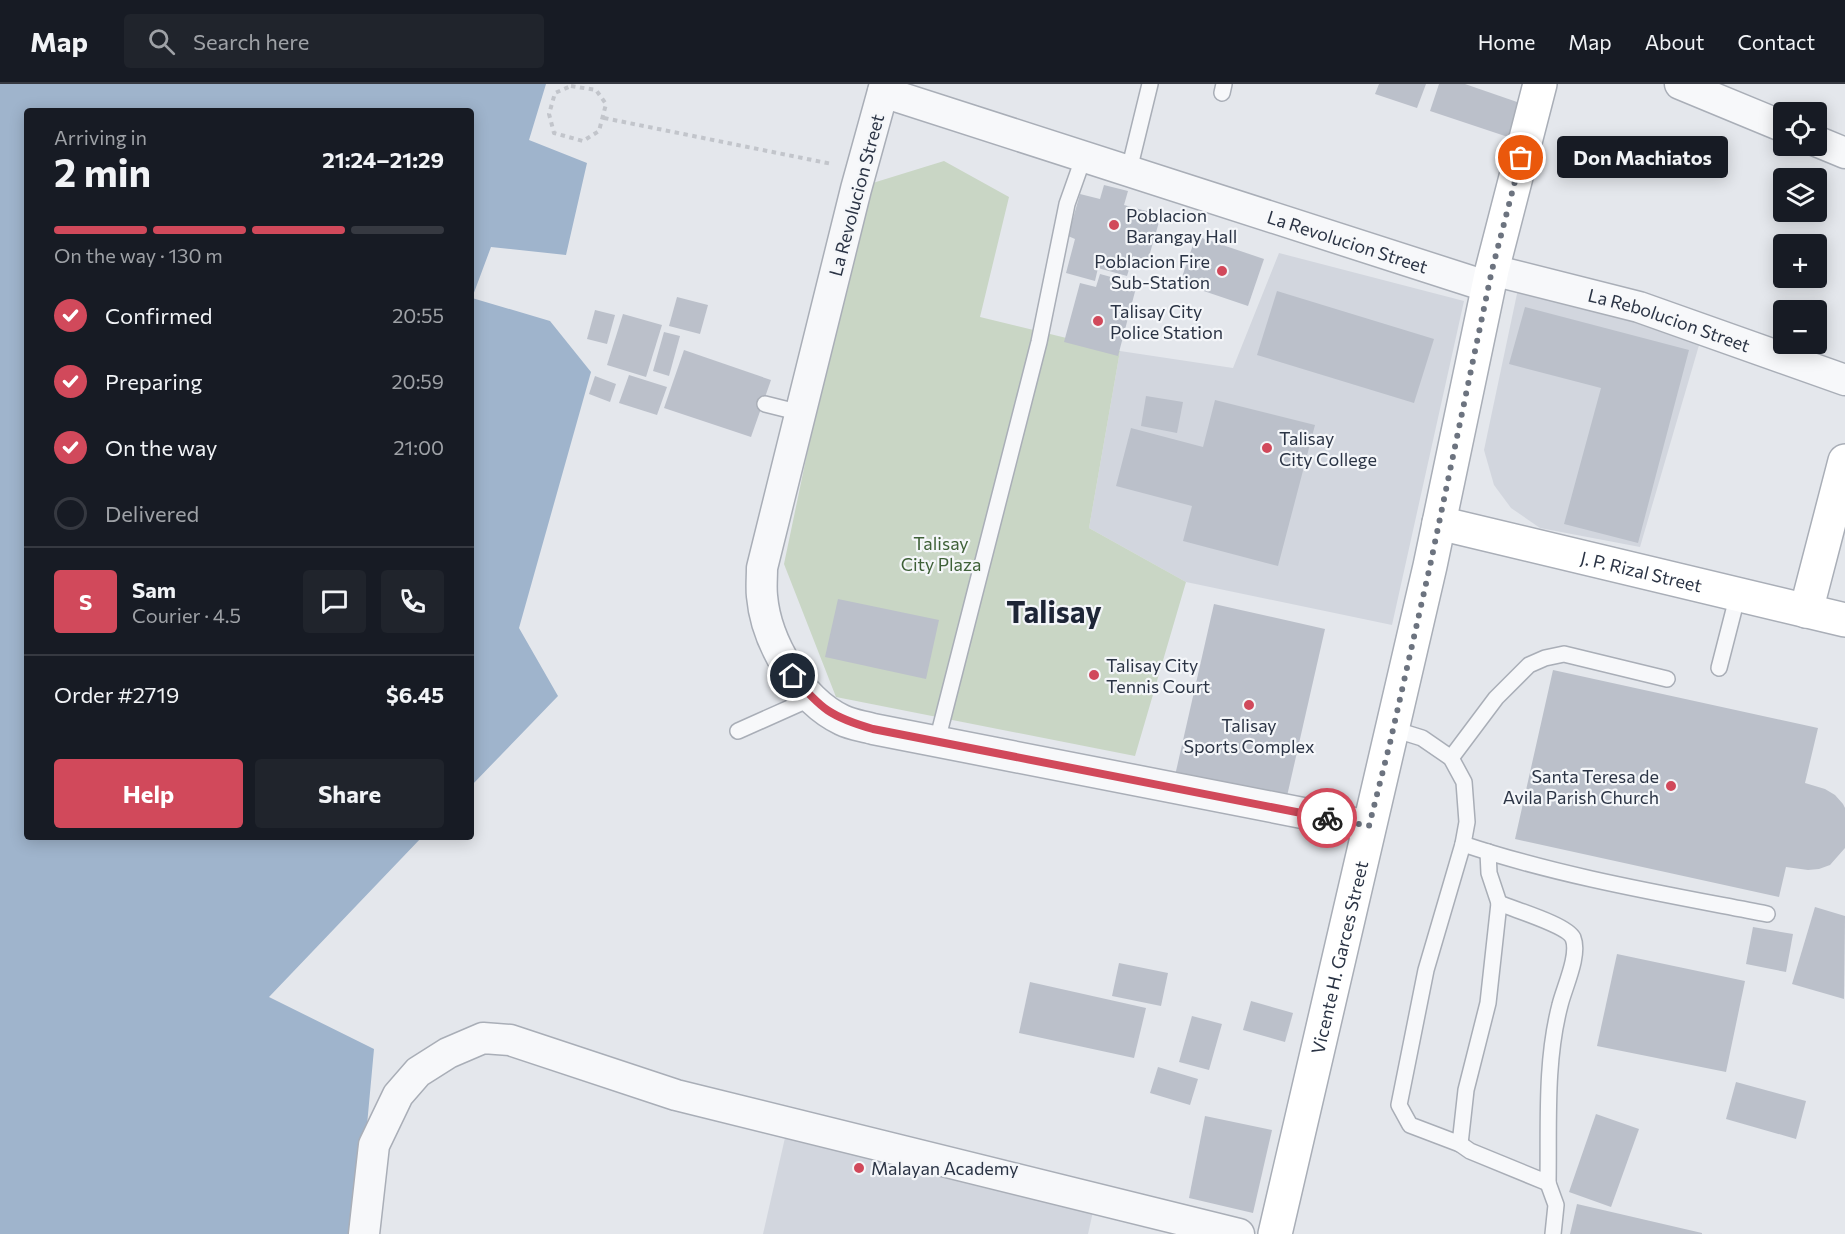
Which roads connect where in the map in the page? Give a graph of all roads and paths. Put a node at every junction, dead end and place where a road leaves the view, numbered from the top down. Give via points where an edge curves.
1 (1150, 84) edge
2 (1540, 84) edge
3 (1680, 84) edge
4 (884, 88) edge
5 (604, 118) junction
6 (1773, 122) edge
7 (1827, 146) edge
8 (1845, 153) edge
9 (1084, 156) junction
10 (863, 170) junction
11 (1129, 170) junction
12 (1491, 278) junction
13 (1845, 380) edge
14 (765, 404) dead end
15 (801, 412) junction
16 (1845, 461) edge
17 (1439, 522) junction
18 (1738, 594) junction
19 (1806, 611) junction
20 (1845, 620) edge
21 (1719, 668) dead end
22 (1667, 680) dead end
23 (812, 698) junction
24 (1393, 729) junction
25 (738, 731) dead end
26 (937, 741) junction
27 (1451, 758) junction
28 (1369, 826) junction
29 (1463, 844) junction
30 (1488, 852) junction
31 (1499, 903) junction
32 (1767, 914) dead end
33 (1460, 1144) junction
34 (1548, 1183) junction
35 (1281, 1233) edge
36 (364, 1234) edge
37 (1239, 1234) edge
38 (1553, 1234) edge

1 - 11 lane
2 - 12 street, Vicente H. Garces Street
3 - 6 street
4 - 9 street, La Revolucion Street
4 - 10 street, La Revolucion Street
5 - 5 path via 606,104 596,90 571,86 555,93 549,114 554,133 583,141 599,131
5 - 10 path
7 - 8 street
9 - 11 street, La Revolucion Street
9 - 26 lane via 1067,204 1039,342
10 - 15 street, La Revolucion Street
11 - 12 street, La Revolucion Street
12 - 13 street, La Rebolucion Street via 1639,307
12 - 17 street, Vicente H. Garces Street
14 - 15 lane
15 - 23 street, La Revolucion Street via 762,568 762,598 772,636 788,670
16 - 19 street
17 - 18 street, J. P. Rizal Street
17 - 24 street, Vicente H. Garces Street
18 - 19 street, J. P. Rizal Street
18 - 21 lane
19 - 20 street, J. P. Rizal Street
22 - 27 lane via 1564,654 1545,658 1528,665 1496,698
23 - 25 lane
23 - 26 street, La Revolucion Street via 843,720
24 - 27 lane via 1422,738
24 - 28 street, Vicente H. Garces Street
26 - 28 street, La Revolucion Street
27 - 29 lane via 1464,782 1467,822
28 - 35 street, Vicente H. Garces Street
29 - 30 lane
29 - 33 lane via 1426,970 1399,1105 1410,1125
30 - 31 lane via 1489,873
30 - 32 lane via 1592,881
31 - 33 lane via 1488,1002 1466,1090
31 - 34 lane via 1567,930 1575,945 1559,1006 1551,1061
33 - 34 lane
34 - 38 lane via 1556,1205
36 - 37 street via 374,1145 398,1095 418,1072 483,1038 510,1040 676,1095

